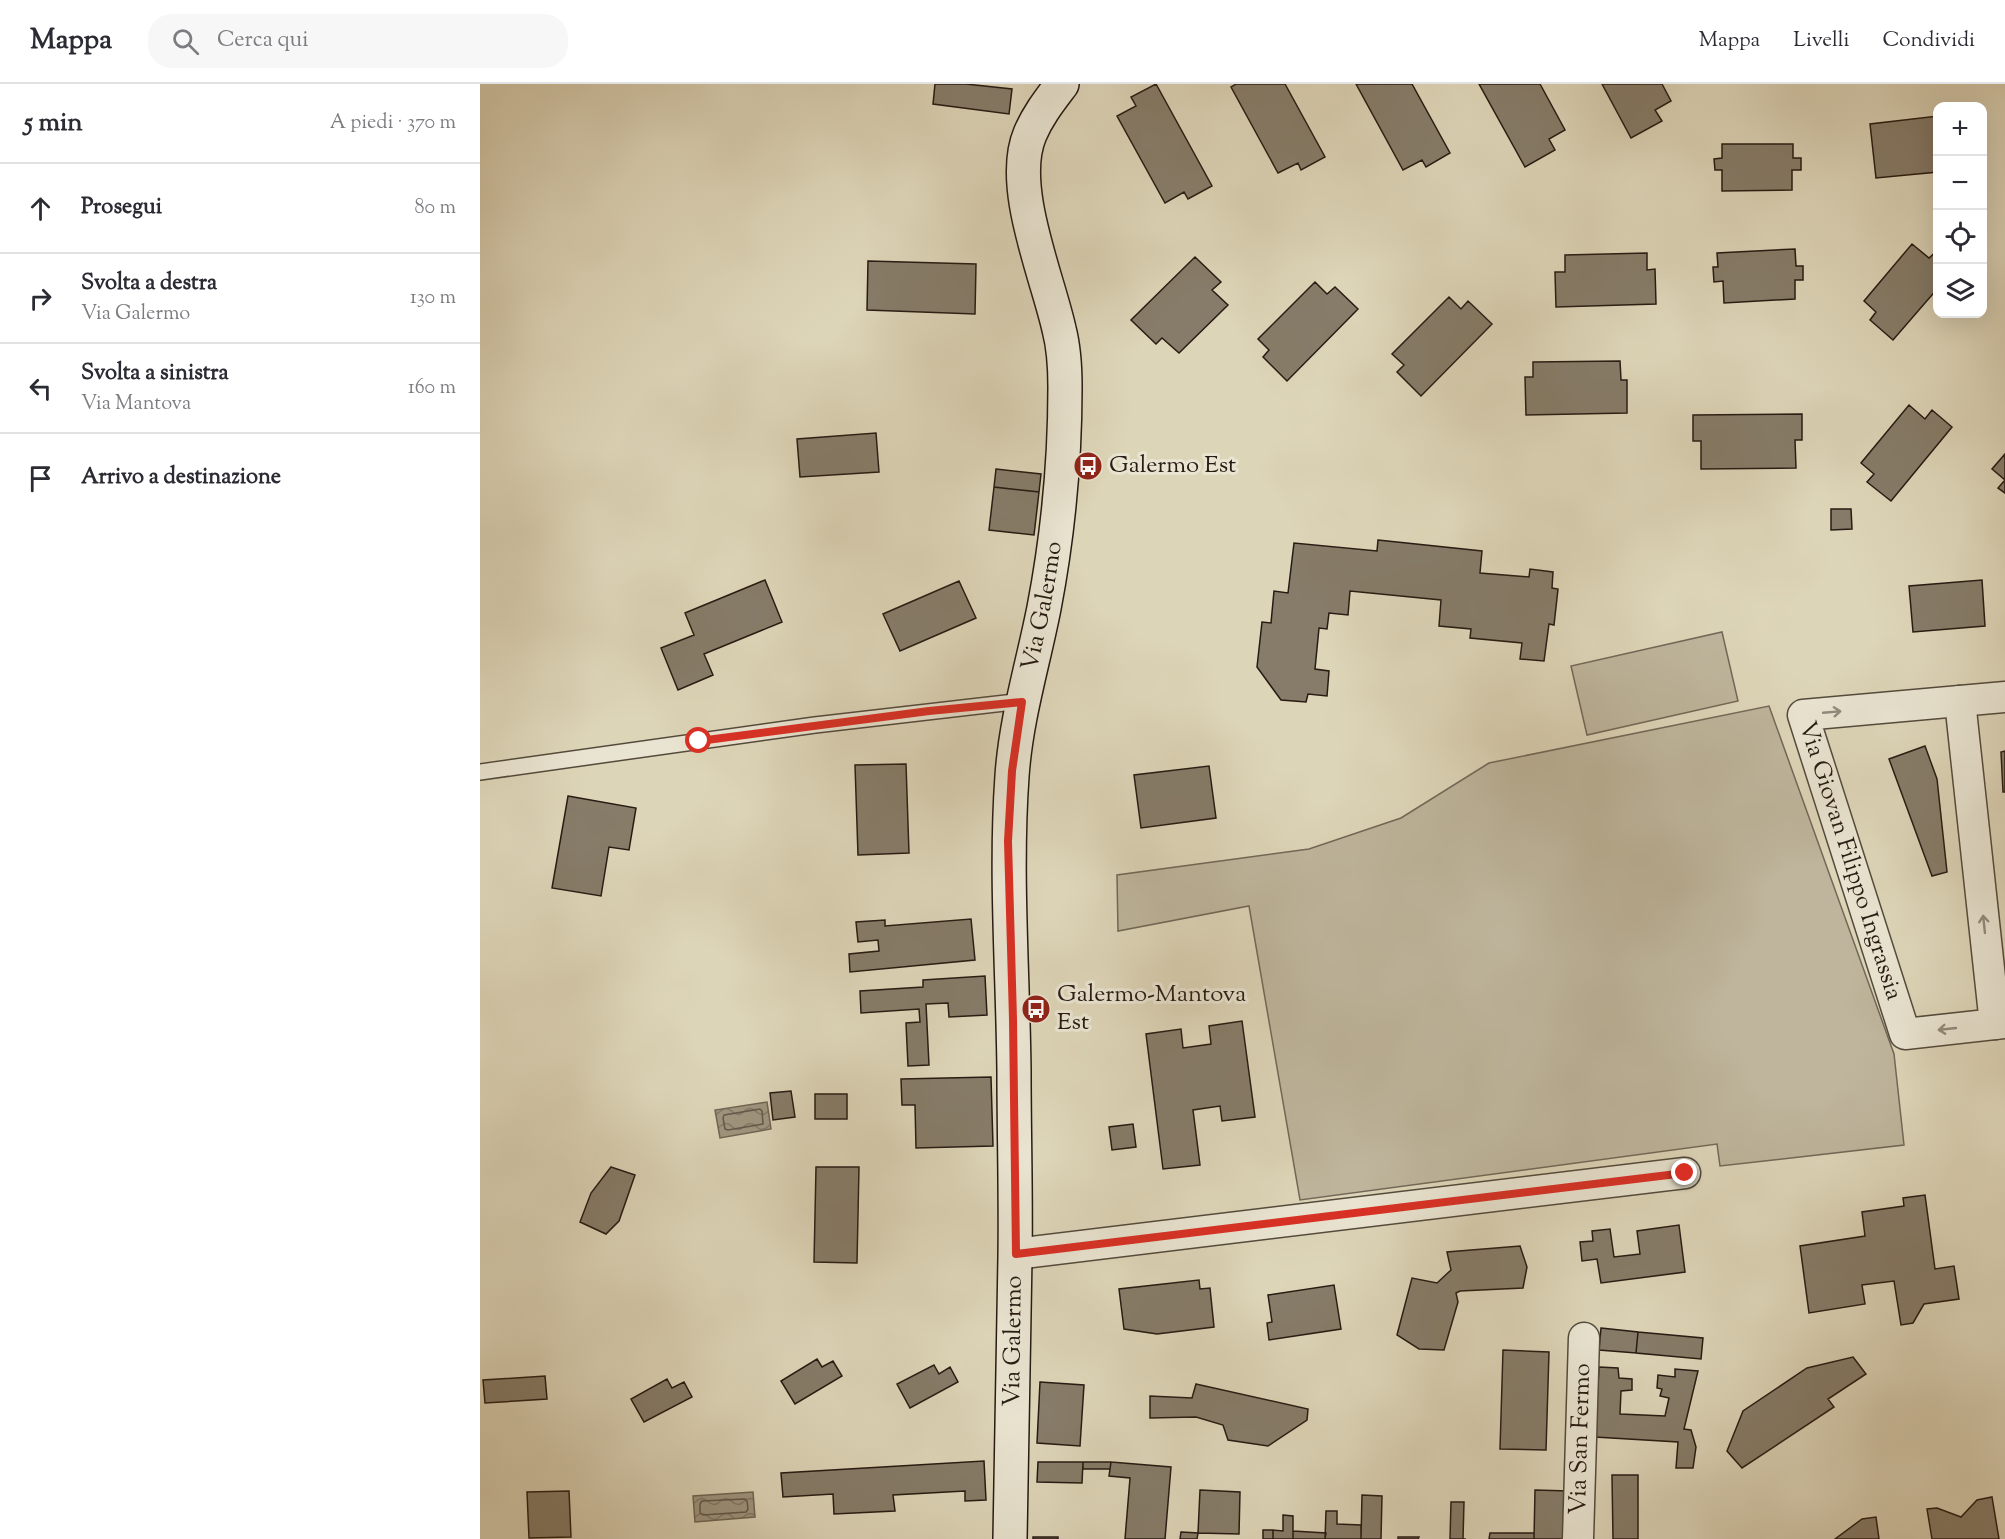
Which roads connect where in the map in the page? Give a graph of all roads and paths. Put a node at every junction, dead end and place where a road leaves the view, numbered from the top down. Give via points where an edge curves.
1 (1062, 84) edge
2 (2005, 697) edge
3 (1960, 701) junction
4 (1022, 702) junction
5 (480, 772) edge
6 (2000, 1024) edge
7 (1685, 1173) dead end
8 (1016, 1254) junction
9 (1584, 1338) dead end
10 (1010, 1539) edge
11 (1578, 1539) edge

1 - 4 main road, Via Galermo via 1029,136 1023,167 1026,199 1060,329 1065,363 1065,428 1054,555
2 - 3 street, Via Giovan Filippo Ingrassia
6 -> 3 street
6 -> 3 street, Via Giovan Filippo Ingrassia via 1905,1034 1803,715
4 - 5 lane via 838,722
4 - 8 main road, Via Galermo via 1012,771 1008,841
7 - 8 street
8 - 10 main road, Via Galermo
9 - 11 street, Via San Fermo

